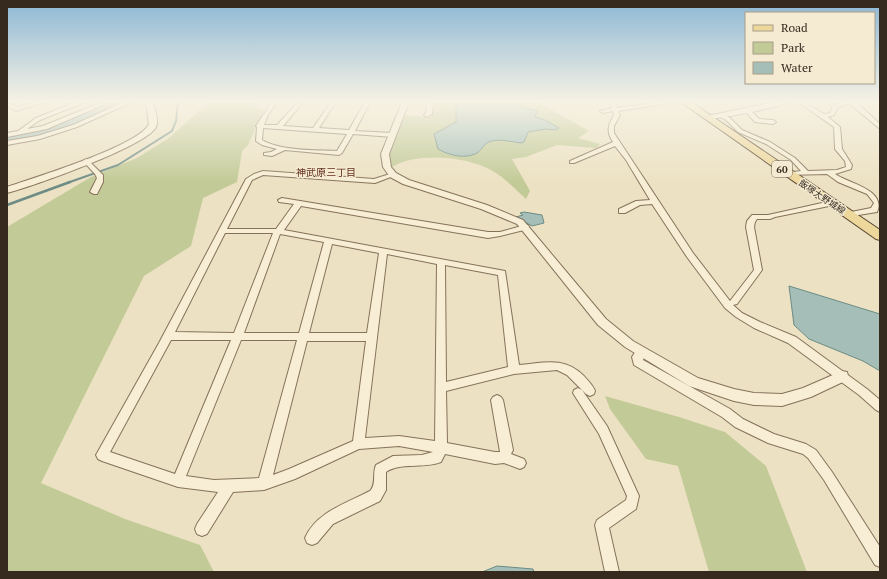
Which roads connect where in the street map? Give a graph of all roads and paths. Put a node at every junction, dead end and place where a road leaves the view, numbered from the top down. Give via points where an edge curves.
1 (23, 129) edge
2 (36, 129) edge
3 (66, 129) edge
4 (150, 129) edge
5 (259, 129) edge
6 (304, 129) edge
7 (353, 129) edge
8 (395, 129) edge
9 (611, 129) edge
10 (723, 129) edge
11 (738, 129) edge
12 (837, 129) edge
13 (315, 130) joint
14 (351, 132) junction
15 (20, 133) junction
16 (7, 135) edge
17 (393, 135) junction
18 (7, 143) edge
19 (616, 143) junction
20 (285, 148) junction
21 (785, 153) junction
22 (266, 154) dead end
23 (766, 158) junction
24 (86, 161) junction
25 (572, 162) dead end
26 (828, 172) junction
27 (806, 173) junction
28 (788, 174) junction
29 (393, 175) junction
30 (7, 190) edge
31 (94, 192) dead end
32 (282, 200) dead end
33 (654, 202) junction
34 (299, 203) junction
35 (831, 203) junction
36 (622, 211) dead end
37 (849, 215) junction
38 (525, 227) junction
39 (222, 231) junction
40 (277, 231) junction
41 (880, 236) edge
42 (329, 240) junction
43 (383, 251) junction
44 (441, 262) junction
45 (734, 302) dead end
46 (167, 336) junction
47 (304, 337) junction
48 (372, 337) junction
49 (237, 338) junction
50 (640, 352) junction
51 (514, 370) junction
52 (842, 376) junction
53 (441, 388) junction
54 (497, 400) dead end
55 (880, 407) edge
56 (358, 444) junction
57 (441, 448) junction
58 (504, 457) junction
59 (520, 463) dead end
60 (178, 480) junction
61 (264, 484) junction
62 (230, 485) junction
63 (202, 529) dead end
64 (312, 538) dead end
65 (880, 560) edge
66 (612, 572) edge

1 - 15 street
2 - 15 street
3 - 18 street via 38,138
4 - 24 street via 146,134 110,152
5 - 20 street via 259,141 262,144
6 - 13 street
7 - 14 street
8 - 17 street
9 - 19 street
10 - 23 main road, 飯塚大野城線 / 60
11 - 21 street via 764,140
12 - 26 street via 836,140 840,152 848,159 849,168 845,171
13 - 14 street
14 - 17 street
14 - 20 street via 338,155
15 - 16 street
17 - 29 street via 385,154 387,167
19 - 25 street
19 - 33 street via 630,159
20 - 22 street
21 - 23 street
21 - 27 street
23 - 28 main road, 飯塚大野城線 / 60
24 - 30 street
24 - 31 street via 101,177
26 - 27 street
26 - 37 street via 877,199 878,203 874,210
27 - 28 street
28 - 35 main road, 飯塚大野城線 / 60
29 - 38 street via 406,182 504,214
29 - 39 street via 375,181 256,174 246,184
32 - 34 street
33 - 36 street via 639,204
33 - 52 street via 728,306 757,325 792,340
34 - 38 street via 488,235
34 - 40 street
35 - 37 main road, 飯塚大野城線 / 60
35 - 45 street via 770,217 755,217 751,221 758,270
37 - 41 main road, 飯塚大野城線 / 60
38 - 50 street via 602,322
39 - 40 street
39 - 46 street
40 - 42 street
40 - 49 street
42 - 43 street
42 - 47 street
43 - 44 street
43 - 48 street
44 - 51 street via 502,273
44 - 53 street
46 - 49 street
46 - 60 street via 102,455
47 - 48 street
47 - 49 street
47 - 61 street
48 - 56 street
49 - 60 street
50 - 52 street via 694,382 734,395 760,400 782,400 806,393
50 - 65 street via 638,362 739,423 812,454
51 - 53 street
51 - 66 street via 562,366 577,376 634,496 631,504 602,525
52 - 55 street
53 - 57 street
54 - 58 street via 507,450
56 - 57 street via 399,441
56 - 61 street via 291,475
57 - 58 street via 495,458
57 - 64 street via 436,458 430,461 400,460 386,464 380,469 380,490 375,496 328,519
58 - 59 street
60 - 62 street via 214,486
61 - 62 street
62 - 63 street

